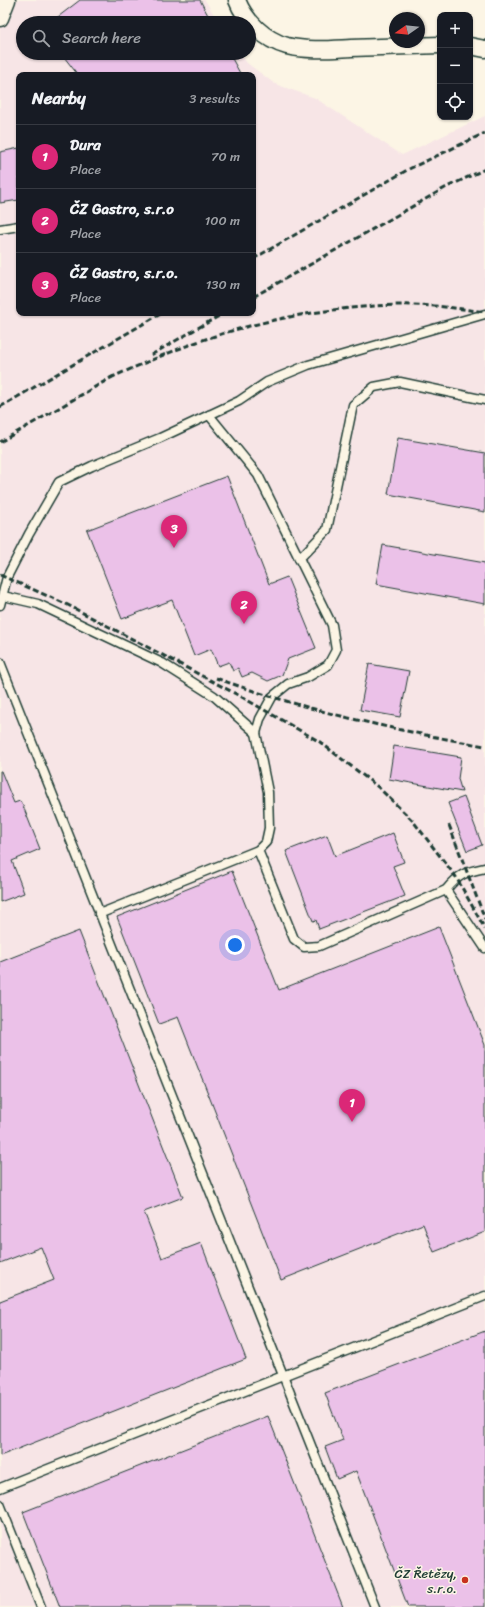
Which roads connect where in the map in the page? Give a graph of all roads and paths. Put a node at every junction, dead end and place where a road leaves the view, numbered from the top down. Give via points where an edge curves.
1 (7, 0) edge
2 (237, 0) edge
3 (246, 16) edge
4 (0, 18) edge
5 (256, 27) edge
6 (437, 45) edge
7 (473, 47) edge
8 (485, 49) edge
9 (16, 226) edge
10 (0, 229) edge
11 (485, 314) edge
12 (485, 400) edge
13 (209, 415) junction
14 (299, 559) junction
15 (3, 596) junction
16 (0, 605) edge
17 (0, 662) edge
18 (256, 733) junction
19 (258, 850) junction
20 (485, 868) edge
21 (446, 890) junction
22 (99, 914) junction
23 (485, 948) edge
24 (485, 1296) edge
25 (283, 1376) junction
26 (0, 1488) edge
27 (0, 1504) edge
28 (41, 1607) edge
29 (375, 1607) edge

1 - 4 street
2 - 3 street
5 - 6 street via 266,36 286,46 312,49
7 - 8 street
9 - 10 lane
11 - 13 lane via 308,365 267,382 239,401
12 - 14 lane via 400,382 374,387 353,405 327,530
13 - 14 lane via 258,475
13 - 15 lane via 59,482 7,577
14 - 18 lane via 332,625 336,650 328,665 308,677 288,684 272,697 260,719
15 - 16 lane
15 - 18 lane via 38,604 162,663 214,696
17 - 22 lane
18 - 19 lane via 268,792 269,828 266,842
19 - 21 lane via 294,939 304,947 319,946
19 - 22 lane
20 - 21 lane via 461,874
21 - 23 lane
22 - 25 lane
24 - 25 lane
25 - 26 lane
25 - 29 lane
27 - 28 lane

